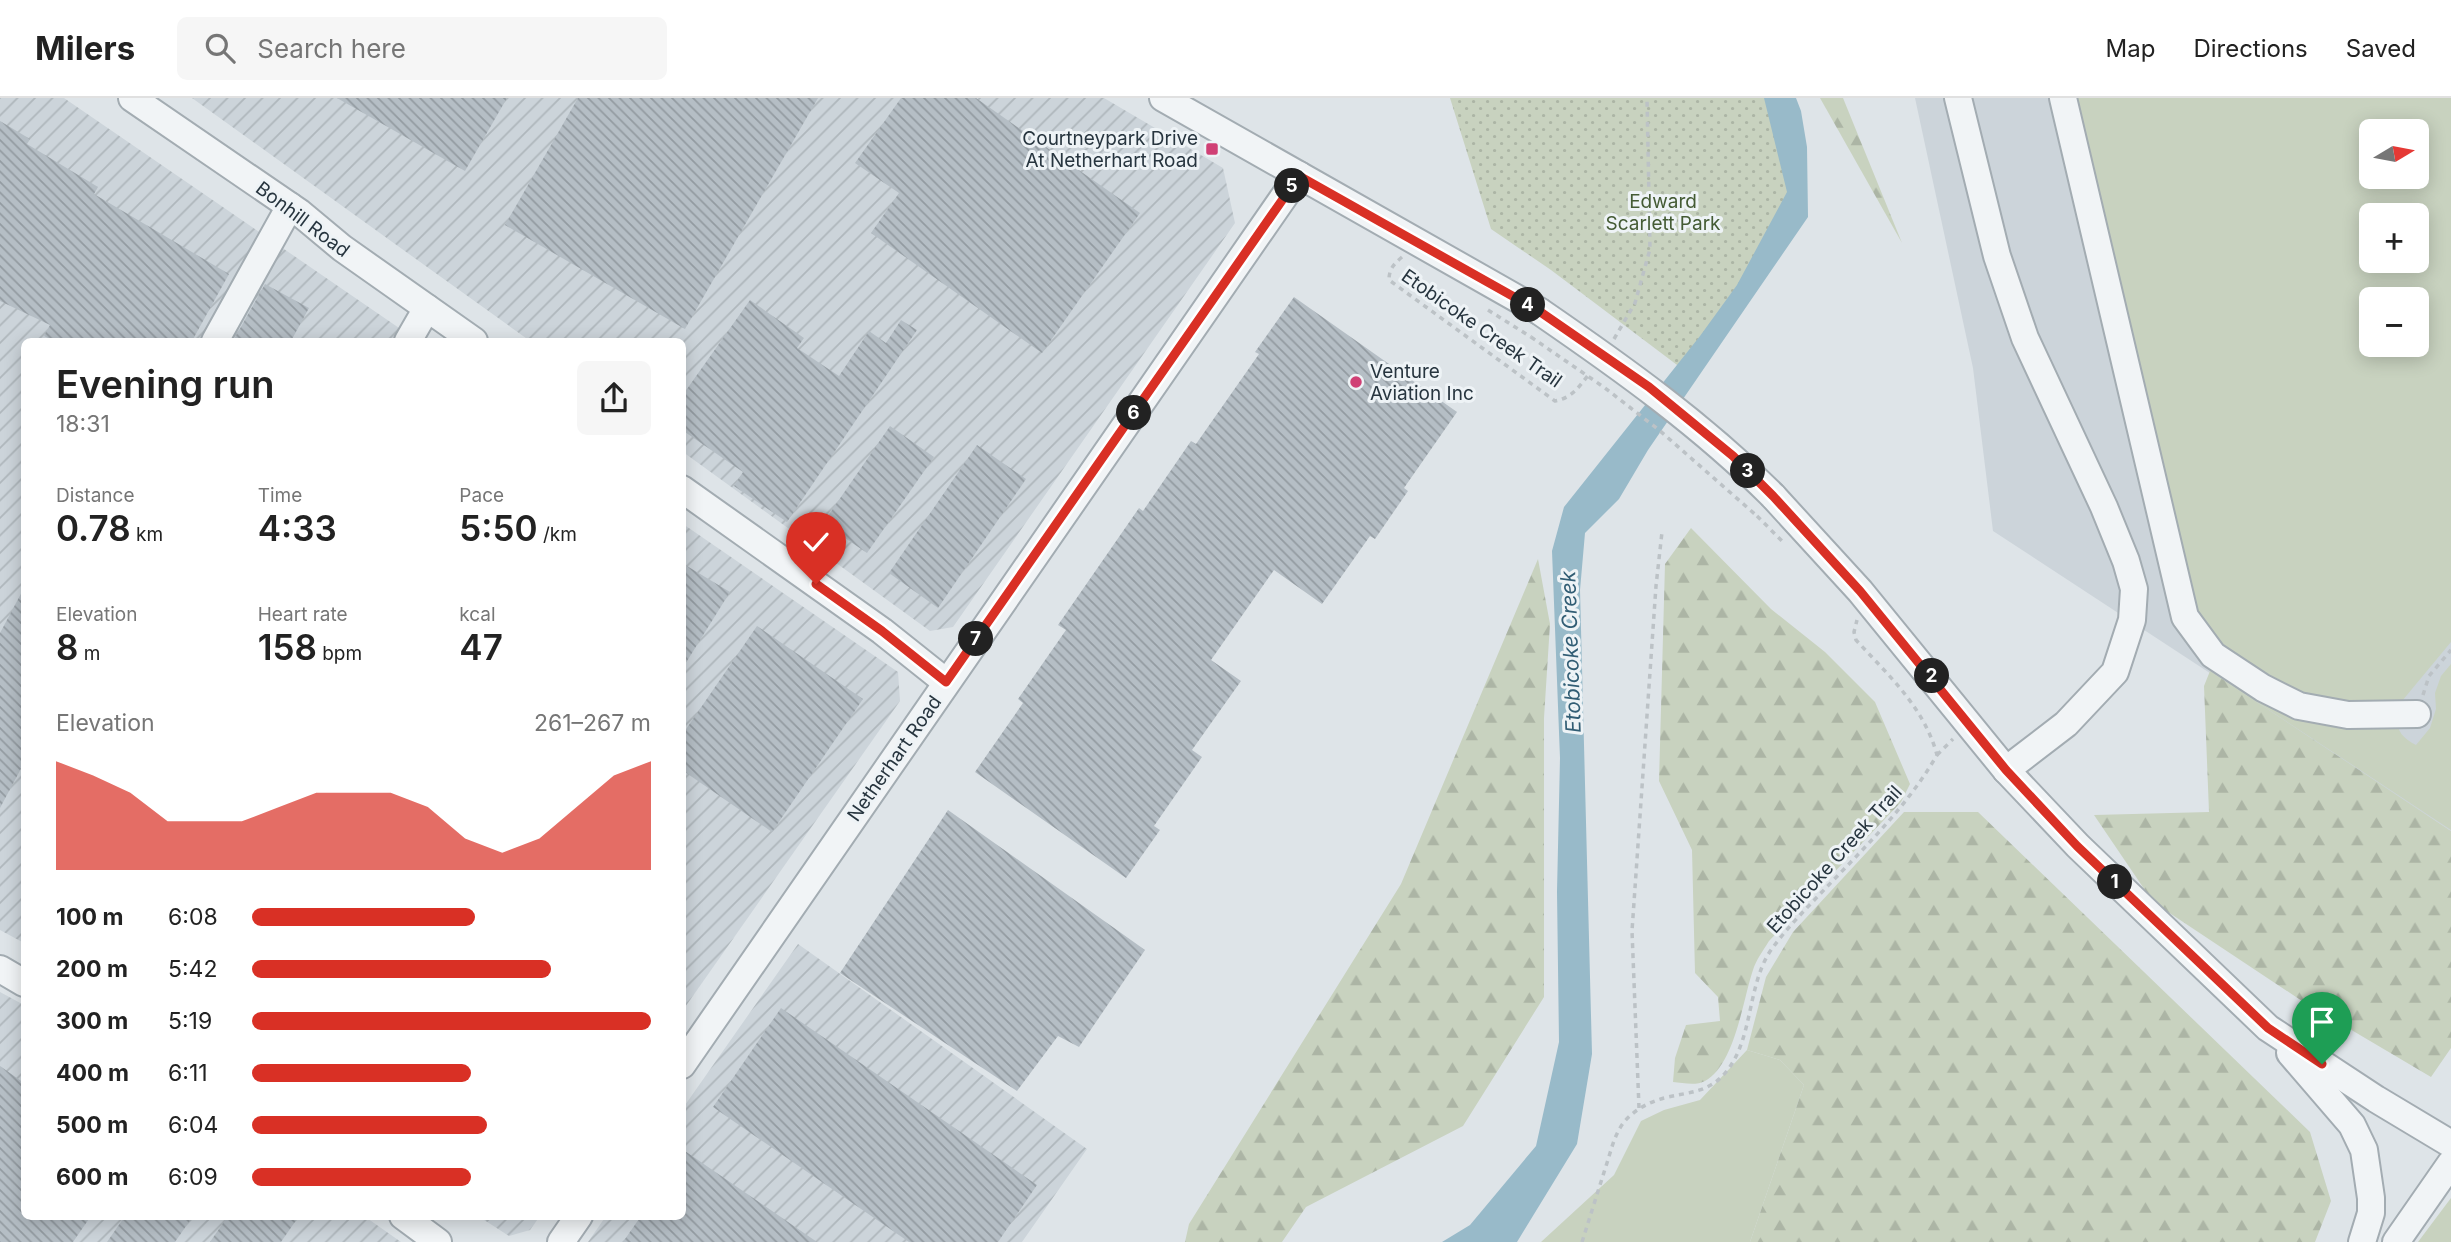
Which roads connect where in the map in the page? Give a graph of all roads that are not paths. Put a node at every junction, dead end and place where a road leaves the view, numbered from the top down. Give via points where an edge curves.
1 (132, 98) edge
2 (1163, 98) edge
3 (1958, 98) edge
4 (2063, 98) edge
5 (1299, 176) junction
6 (290, 206) junction
7 (427, 308) junction
8 (217, 338) edge
9 (410, 338) edge
10 (470, 338) edge
11 (686, 492) edge
12 (946, 682) junction
13 (2417, 714) road end
14 (2006, 770) junction
15 (0, 969) edge
16 (21, 981) edge
17 (2268, 1028) junction
18 (686, 1059) edge
19 (2451, 1144) edge
20 (2451, 1163) edge
21 (408, 1220) edge
22 (576, 1220) edge
23 (438, 1242) edge
24 (561, 1242) edge
25 (2362, 1242) edge
26 (2396, 1242) edge

1 - 6 street, Bonhill Road
2 - 5 street
3 - 14 street via 1997,256 2025,338 2104,508 2134,589 2132,620 2115,672 2066,724
4 - 13 street via 2185,617 2213,655 2299,706 2348,715
5 - 12 street, Netherhart Road
5 - 14 street, bridge via 1539,311 1649,387 1733,456 1765,506 1860,591
6 - 7 street, Bonhill Road
6 - 8 street
7 - 9 street
7 - 10 street, Bonhill Road
11 - 12 street
12 - 18 street, Netherhart Road
14 - 17 street via 2077,846
15 - 16 street
17 - 19 street
17 - 25 street via 2352,1125 2364,1150 2371,1213
20 - 26 street
21 - 23 street
22 - 24 street

